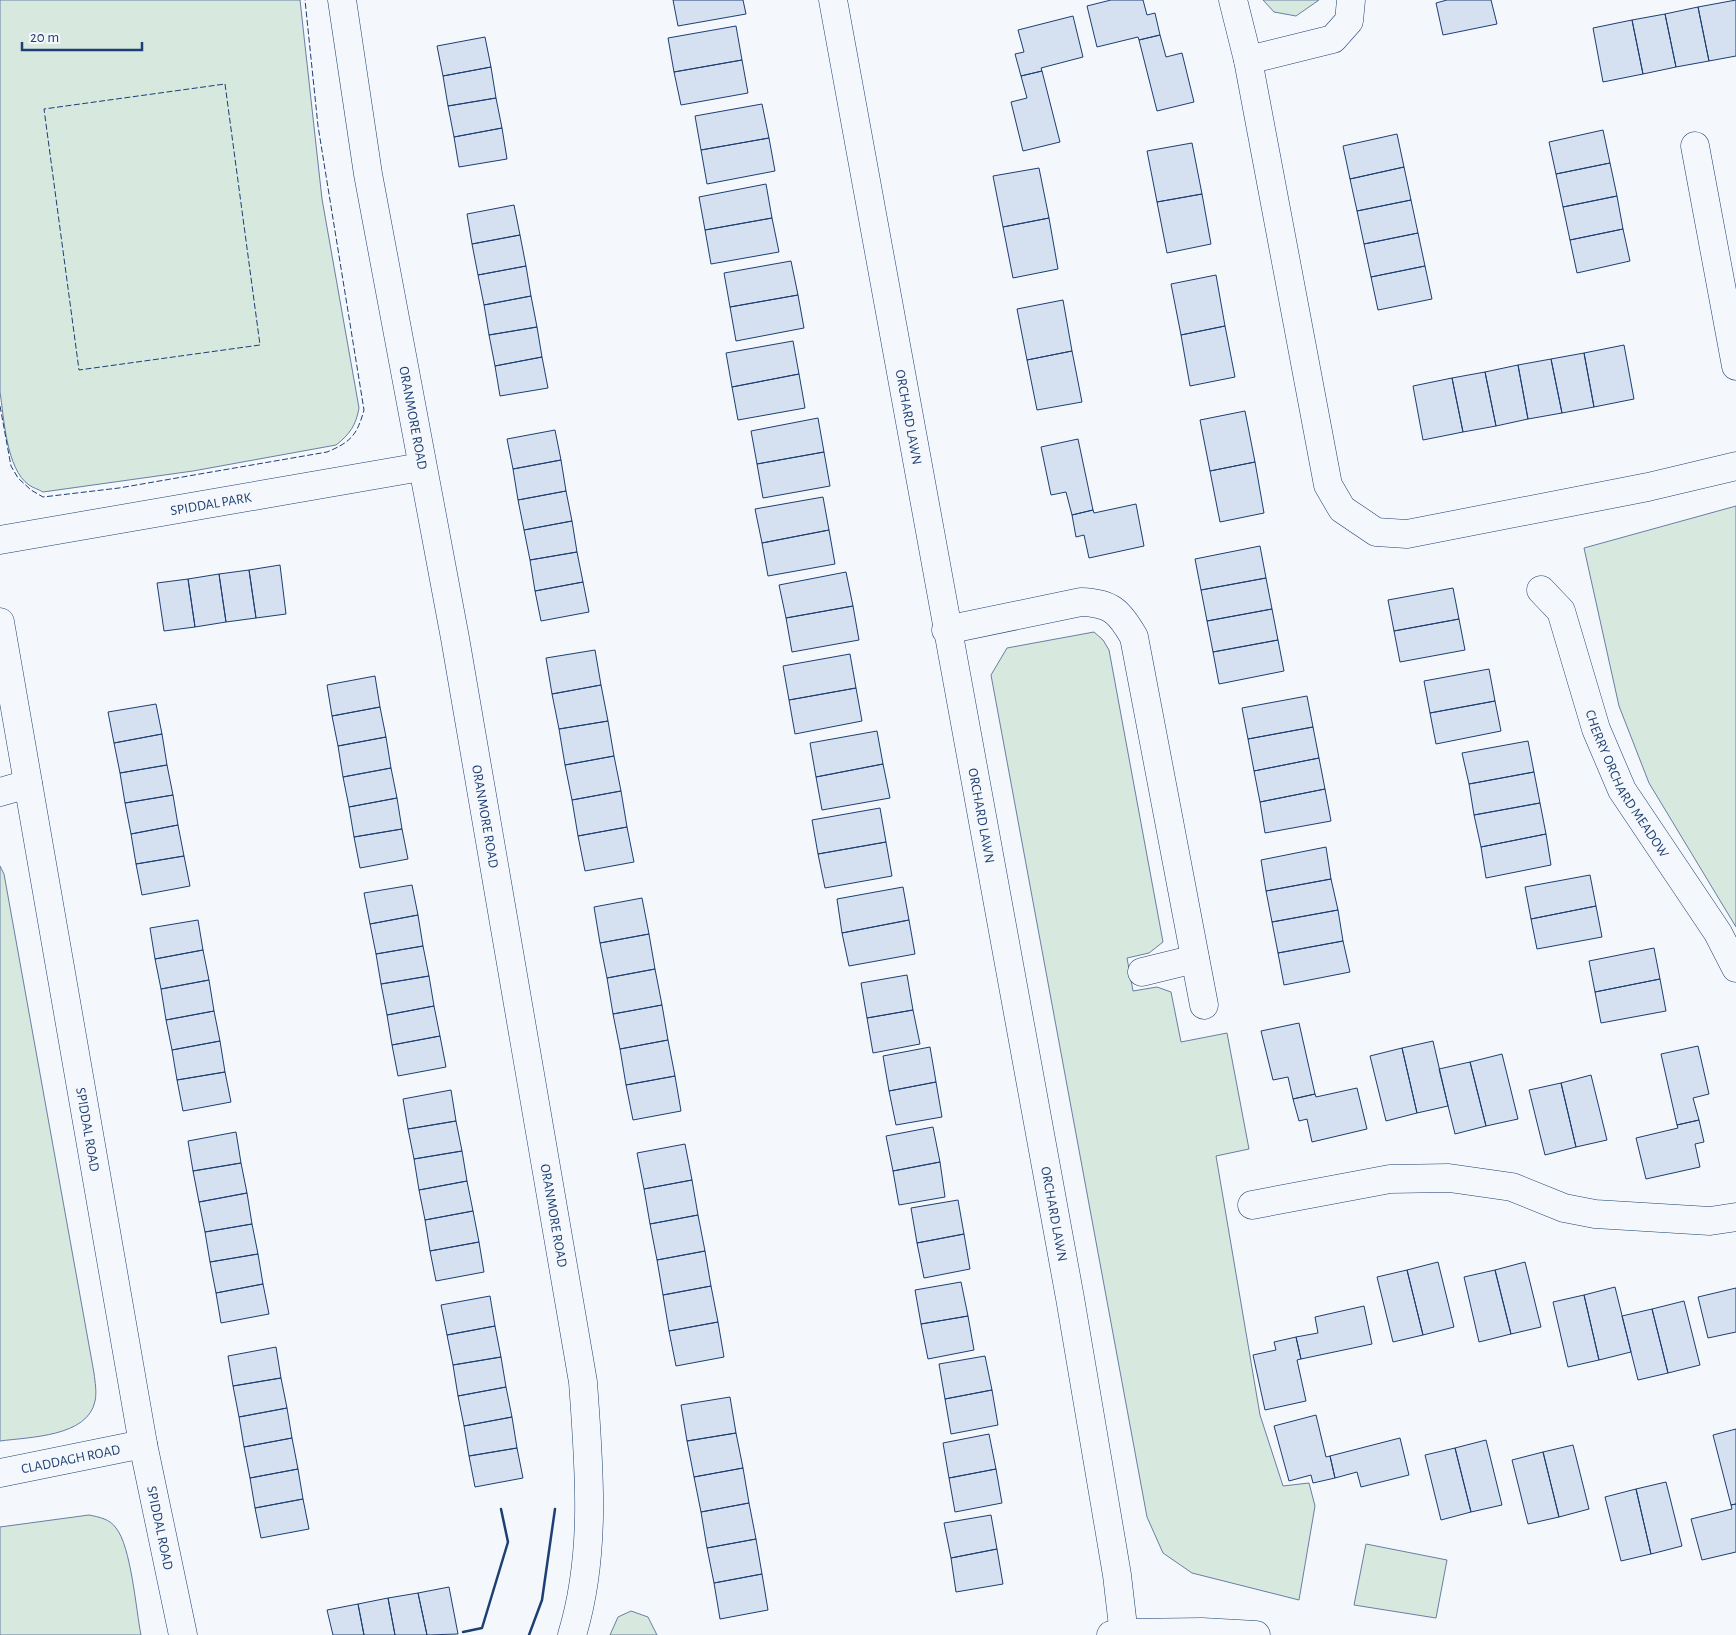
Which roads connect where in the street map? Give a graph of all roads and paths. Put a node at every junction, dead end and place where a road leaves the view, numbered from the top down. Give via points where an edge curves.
1 (342, 0) edge
2 (833, 0) edge
3 (1233, 0) edge
4 (1352, 0) edge
5 (1248, 60) junction
6 (1695, 146) dead end
7 (1736, 366) edge
8 (421, 466) junction
9 (1736, 466) edge
10 (0, 540) edge
11 (1541, 590) dead end
12 (0, 622) edge
13 (946, 630) junction
14 (28, 784) junction
15 (0, 792) edge
16 (1195, 959) junction
17 (1736, 968) edge
18 (1142, 972) dead end
19 (1204, 1005) dead end
20 (1252, 1205) dead end
21 (1736, 1217) edge
22 (143, 1444) junction
23 (0, 1473) edge
24 (1120, 1634) edge
25 (183, 1635) edge
26 (572, 1635) edge
27 (1256, 1635) edge

1 - 8 street, ORANMORE ROAD via 368,174
2 - 13 street, ORCHARD LAWN
3 - 5 street
4 - 5 street via 1349,21 1333,39
5 - 9 street via 1328,485 1342,509 1376,532 1407,534 1648,487
6 - 7 street
8 - 10 street, SPIDDAL PARK
8 - 26 street, ORANMORE ROAD via 457,648 584,1382 590,1497 588,1543 580,1609
11 - 17 street, CHERRY ORCHARD MEADOW via 1561,611 1596,729 1622,790 1718,933
12 - 14 street, SPIDDAL ROAD
13 - 16 street via 1081,602 1100,603 1122,616 1134,637
13 - 24 street, ORCHARD LAWN via 1070,1298 1117,1574
14 - 15 street
14 - 22 street, SPIDDAL ROAD
16 - 18 street
16 - 19 street
20 - 21 street via 1390,1179 1448,1178 1512,1187 1564,1208 1594,1214 1710,1220
22 - 23 street, CLADDAGH ROAD
22 - 25 street, SPIDDAL ROAD
24 - 27 street via 1202,1632

